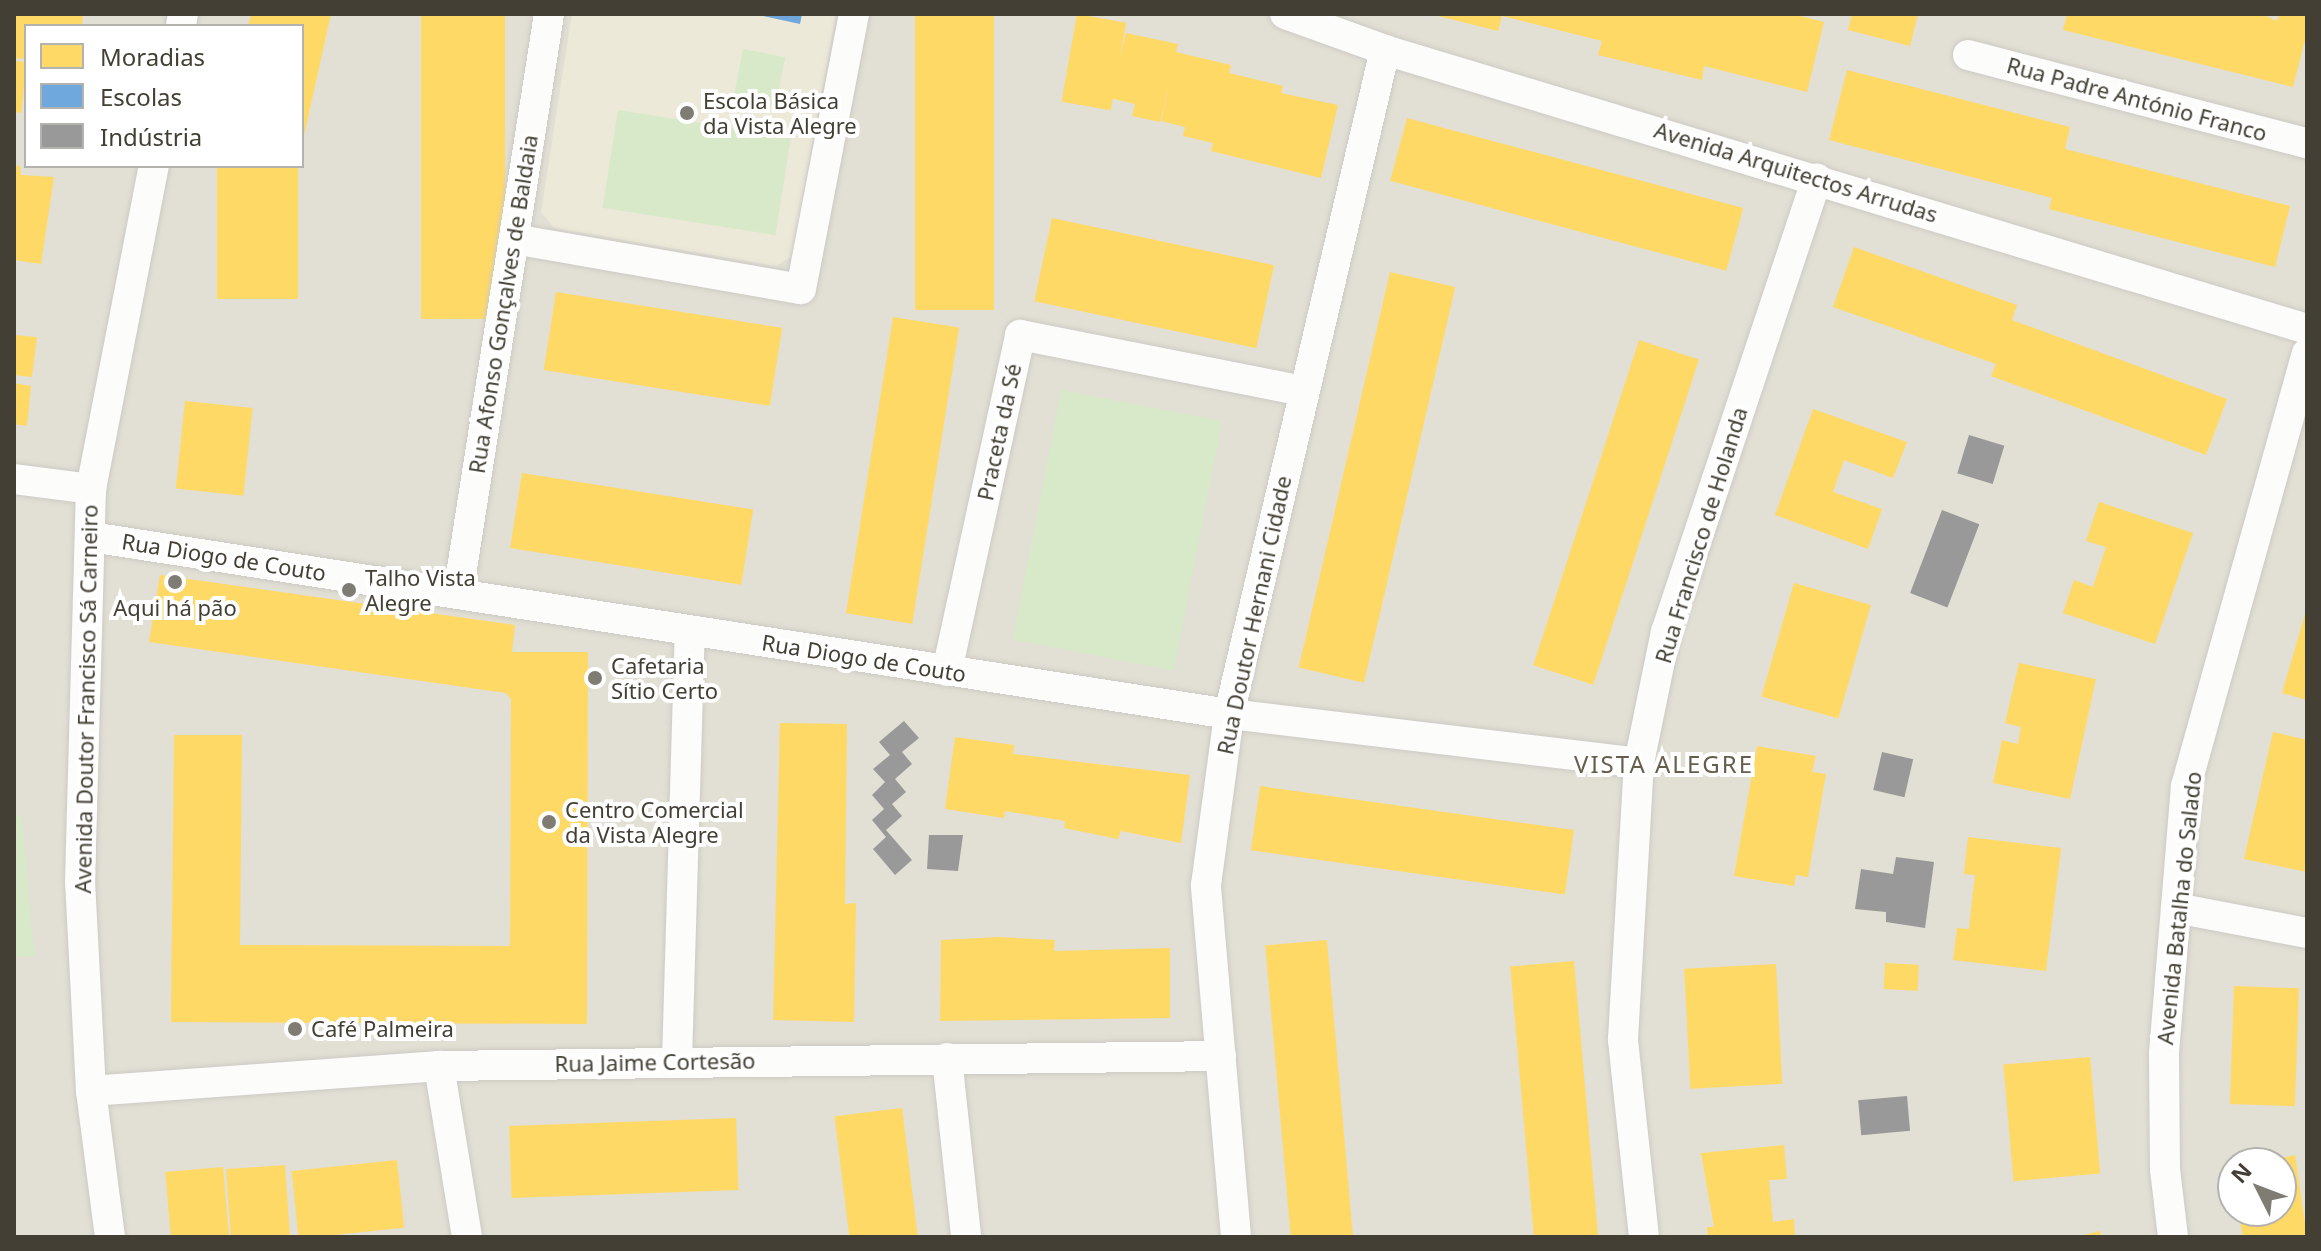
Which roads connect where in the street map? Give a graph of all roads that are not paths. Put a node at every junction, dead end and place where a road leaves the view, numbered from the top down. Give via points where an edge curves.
1 (549, 14) edge
2 (854, 14) edge
3 (1285, 14) edge
4 (1385, 50) junction
5 (1968, 55) dead end
6 (2307, 143) edge
7 (154, 168) edge
8 (1817, 178) junction
9 (514, 239) junction
10 (2307, 329) edge
11 (2307, 354) edge
12 (1304, 391) junction
13 (14, 479) edge
14 (91, 489) junction
15 (91, 537) junction
16 (458, 594) junction
17 (690, 631) junction
18 (947, 671) junction
19 (1229, 714) junction
20 (1639, 763) junction
21 (2176, 908) junction
22 (2307, 933) edge
23 (1221, 1056) junction
24 (947, 1058) junction
25 (677, 1061) junction
26 (439, 1066) junction
27 (91, 1091) junction
28 (110, 1237) edge
29 (467, 1237) edge
30 (966, 1237) edge
31 (1236, 1237) edge
32 (1644, 1237) edge
33 (2173, 1237) edge

1 - 9 street, Rua Afonso Gonçalves de Baldaia
2 - 9 street via 801,289
3 - 4 street, Avenida Arquitectos Arrudas
4 - 8 street, Avenida Arquitectos Arrudas
4 - 12 street, Rua Doutor Hernani Cidade
5 - 6 street, Rua Padre António Franco
7 - 14 street, Avenida Doutor Francisco Sá Carneiro
8 - 10 street, Avenida Arquitectos Arrudas
8 - 20 street, Rua Francisco de Holanda via 1666,632
9 - 16 street, Rua Afonso Gonçalves de Baldaia
11 - 21 street, Avenida Batalha do Salado via 2186,786
12 - 18 street, Praceta da Sé via 1020,335
12 - 19 street, Rua Doutor Hernani Cidade
13 - 14 street
14 - 15 street, Avenida Doutor Francisco Sá Carneiro
15 - 16 street, Rua Diogo de Couto
15 - 27 street, Avenida Doutor Francisco Sá Carneiro via 80,881
16 - 17 street, Rua Diogo de Couto
17 - 18 street, Rua Diogo de Couto
17 - 25 street
18 - 19 street, Rua Diogo de Couto
19 - 20 street, Rua Diogo de Couto
19 - 23 street, Rua Doutor Hernani Cidade via 1206,885
20 - 32 street, Rua Francisco de Holanda via 1623,1039
21 - 22 street
21 - 33 street, Avenida Batalha do Salado via 2163,1101
23 - 24 street, Rua Jaime Cortesão
23 - 31 street, Rua Doutor Hernani Cidade
24 - 25 street, Rua Jaime Cortesão
24 - 30 street
25 - 26 street, Rua Jaime Cortesão
26 - 27 street, Rua Jaime Cortesão
26 - 29 street
27 - 28 street, Avenida Doutor Francisco Sá Carneiro

